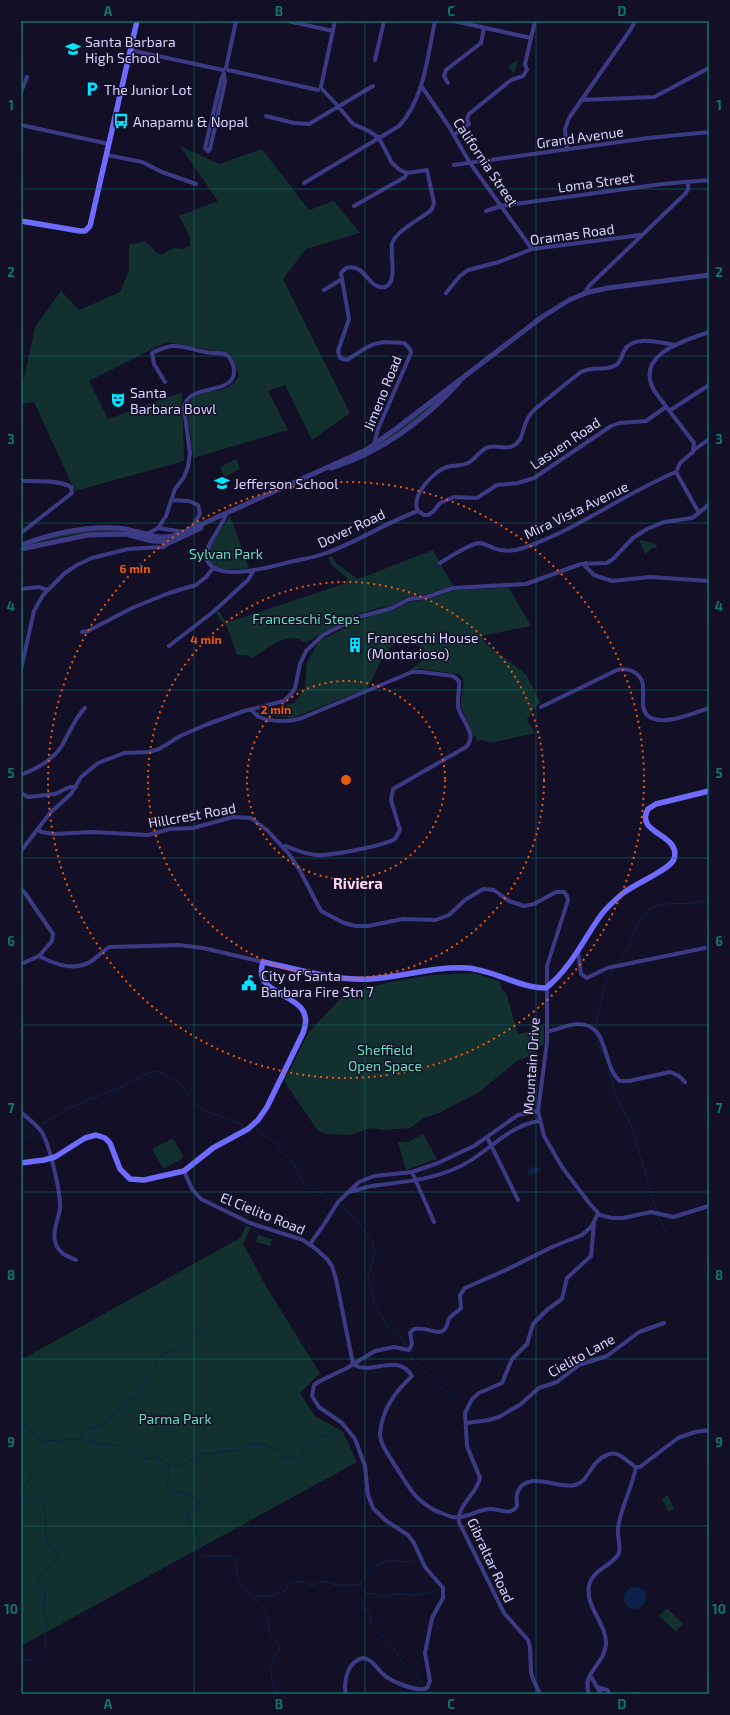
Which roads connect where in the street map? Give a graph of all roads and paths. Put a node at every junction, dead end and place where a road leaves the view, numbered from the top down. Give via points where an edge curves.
1 (136, 21) edge
2 (236, 21) edge
3 (288, 21) edge
4 (335, 21) edge
5 (384, 21) edge
6 (435, 21) edge
7 (454, 21) edge
8 (535, 21) edge
9 (635, 21) edge
10 (484, 28) junction
11 (333, 30) junction
12 (531, 38) junction
13 (130, 50) junction
14 (375, 60) dead end
15 (709, 68) edge
16 (225, 71) junction
17 (27, 77) dead end
18 (448, 83) dead end
19 (373, 86) dead end
20 (422, 87) junction
21 (321, 89) junction
22 (21, 92) edge
23 (581, 100) junction
24 (339, 107) junction
25 (266, 116) dead end
26 (21, 125) edge
27 (709, 132) edge
28 (454, 135) junction
29 (379, 138) junction
30 (109, 144) junction
31 (567, 150) junction
32 (107, 156) junction
33 (470, 163) junction
34 (454, 165) dead end
35 (407, 173) junction
36 (709, 180) edge
37 (688, 182) junction
38 (304, 183) dead end
39 (196, 184) dead end
40 (354, 206) dead end
41 (501, 206) junction
42 (486, 211) dead end
43 (21, 220) edge
44 (642, 235) junction
45 (532, 249) junction
46 (709, 275) edge
47 (342, 279) junction
48 (324, 290) dead end
49 (446, 293) dead end
50 (584, 294) junction
51 (709, 332) edge
52 (675, 345) junction
53 (465, 376) junction
54 (165, 382) dead end
55 (709, 385) edge
56 (667, 409) junction
57 (709, 439) edge
58 (374, 444) junction
59 (694, 450) junction
60 (676, 472) junction
61 (316, 473) junction
62 (21, 481) edge
63 (171, 500) junction
64 (709, 504) edge
65 (418, 511) junction
66 (226, 514) junction
67 (699, 514) junction
68 (158, 528) junction
69 (191, 529) junction
70 (184, 532) junction
71 (21, 533) edge
72 (145, 535) junction
73 (171, 542) junction
74 (21, 544) edge
75 (21, 549) edge
76 (440, 563) dead end
77 (586, 564) junction
78 (213, 568) junction
79 (254, 570) junction
80 (709, 582) edge
81 (21, 589) edge
82 (48, 590) junction
83 (82, 632) dead end
84 (169, 646) dead end
85 (21, 669) edge
86 (541, 707) dead end
87 (85, 708) dead end
88 (709, 708) edge
89 (252, 709) junction
90 (21, 775) edge
91 (76, 787) junction
92 (709, 791) edge
93 (21, 793) edge
94 (39, 830) junction
95 (23, 846) edge
96 (283, 847) junction
97 (21, 851) edge
98 (21, 889) edge
99 (705, 948) dead end
100 (578, 951) junction
101 (39, 956) junction
102 (263, 962) junction
103 (21, 964) edge
104 (546, 988) junction
105 (548, 1031) junction
106 (685, 1082) dead end
107 (21, 1112) edge
108 (538, 1112) junction
109 (539, 1121) junction
110 (487, 1137) junction
111 (492, 1145) junction
112 (50, 1159) junction
113 (21, 1162) edge
114 (184, 1171) junction
115 (412, 1172) junction
116 (415, 1180) junction
117 (348, 1192) junction
118 (518, 1200) dead end
119 (709, 1206) edge
120 (598, 1213) junction
121 (434, 1222) dead end
122 (594, 1223) junction
123 (310, 1244) junction
124 (76, 1260) dead end
125 (664, 1323) dead end
126 (353, 1364) junction
127 (466, 1423) junction
128 (709, 1430) edge
129 (636, 1467) junction
130 (458, 1518) junction
131 (590, 1676) junction
132 (597, 1687) junction
133 (346, 1694) edge
134 (540, 1694) edge
135 (589, 1694) edge
136 (601, 1694) edge
137 (610, 1694) edge
138 (632, 1694) edge
139 (637, 1694) edge

1 - 13 main road
2 - 16 street
3 - 11 street
4 - 11 street
5 - 14 street
6 - 20 street
7 - 10 street
8 - 12 street
9 - 23 street via 632,29
10 - 12 street
10 - 18 street via 482,43 446,70 444,76
11 - 21 street
12 - 28 street via 525,64 527,70 522,76 505,84 469,114 468,126
13 - 16 street
13 - 30 main road
15 - 23 street via 654,97
16 - 16 street via 220,80 205,148 208,151 225,82
16 - 21 street
17 - 22 street
19 - 24 street
20 - 28 street, California Street
20 - 29 street via 405,120
21 - 24 street
23 - 31 street via 566,125
24 - 25 street via 306,125
24 - 29 street via 353,124
26 - 30 street
27 - 31 street, Grand Avenue
28 - 33 street, California Street
29 - 35 street via 392,163
29 - 38 street
30 - 32 main road
31 - 33 street, Grand Avenue
32 - 39 street via 142,162
32 - 43 main road via 92,223 87,230 80,231
33 - 34 street, Grand Avenue
33 - 41 street, California Street
35 - 40 street
35 - 47 street via 426,170 434,202 429,212 394,238 391,282 385,287 377,286 361,271 350,267 342,271
36 - 37 street, Loma Street
37 - 41 street, Loma Street
37 - 44 street via 686,193
41 - 42 street, Loma Street
41 - 45 street, California Street
44 - 45 street, Oramas Road
44 - 50 street via 588,287
45 - 49 street, Oramas Road via 499,262 468,270
46 - 50 street via 613,287
47 - 48 street
47 - 58 street, Jimeno Road via 348,319 338,351 340,358 346,360 368,346 384,342 404,343 411,353
50 - 53 street via 546,314
51 - 52 street
52 - 56 street via 658,356 649,374 652,387
52 - 65 street via 634,342 626,348 614,366 590,368 581,372 530,415 516,444 508,448 486,448 467,463 437,472 422,489 416,502
53 - 58 street
53 - 61 street via 440,402 382,446 340,466
54 - 63 street via 154,364 152,353 171,346 225,354 234,367 230,382 194,394 186,402 184,408 190,453 188,467
55 - 56 street
56 - 59 street via 693,441
56 - 65 street, Lasuen Road via 646,422 619,423 611,426 534,478 497,485 477,498 454,497 440,503 434,512 428,515
57 - 59 street
58 - 61 street
59 - 60 street via 680,463
60 - 67 street
60 - 76 street, Mira Vista Avenue via 581,523 534,544 510,551 475,544
61 - 66 street
62 - 71 street via 68,485 72,491
63 - 68 street via 166,516
63 - 69 street via 189,501 198,505 200,514
64 - 67 street
65 - 79 street, Dover Road via 382,525 329,553
66 - 69 street
66 - 73 street
66 - 78 street via 206,550 207,561
67 - 77 street via 692,518 664,522 647,529 633,538 607,563
68 - 70 street
68 - 72 street
69 - 70 street
70 - 72 street via 164,538
72 - 74 street via 119,528 82,528 42,536
73 - 75 street via 152,541 126,534 88,535
73 - 82 street via 163,547 128,549 90,559 69,571
77 - 80 street via 590,573 612,581 650,577
77 - 89 street via 573,566 526,584 452,588 427,597 409,599 392,608 359,617 323,635 311,645 302,657 295,688 288,698
78 - 79 street, Dover Road via 236,572
78 - 83 street via 196,585 132,608
79 - 84 street via 248,580 222,604
81 - 82 street via 42,587
82 - 85 street via 32,615
86 - 88 street via 622,669 635,673 641,680 644,686 645,711 651,718 675,719
87 - 90 street via 49,761
89 - 91 street via 194,730 159,750 124,753 106,759 85,772
89 - 96 street via 259,718 290,721 412,672 453,676 459,681 458,708 470,734 470,741 466,747 393,789 391,800 400,830 395,839 324,855
91 - 93 street via 54,794 28,797
91 - 94 street via 50,814
92 - 100 main road via 656,804 648,809 645,818 648,825 672,844 675,853 673,860 668,868 634,885 613,902 601,915
94 - 95 street
94 - 96 street, Hillcrest Road via 54,834 92,832 148,835 243,817 255,820
95 - 97 street
96 - 104 street, Hillcrest Road via 300,869 321,911 356,926 403,919 441,919 483,889 494,890 508,901 524,906 534,904 556,892 564,892 568,900 547,966
98 - 101 street via 53,934 52,941
99 - 100 street via 607,968 586,978 581,974
100 - 104 main road
101 - 102 street via 67,966 79,966 92,961 110,947 179,944
101 - 103 street
102 - 104 main road via 294,970 356,979 382,978 442,969 475,969
102 - 114 main road via 260,972 263,981 301,1008 306,1018 304,1029 267,1107 258,1120 248,1129 212,1148
104 - 105 street, Mountain Drive
105 - 106 street via 577,1024 591,1027 599,1034 610,1066 620,1081 670,1072
105 - 108 street, Mountain Drive
107 - 112 street via 40,1130 48,1145
108 - 109 street, Mountain Drive
108 - 110 street via 518,1115
109 - 111 street via 519,1126
109 - 120 street, Mountain Drive via 557,1159
110 - 111 street
110 - 115 street via 454,1156
111 - 116 street via 458,1167
111 - 118 street
112 - 113 main road
112 - 114 main road via 88,1137 98,1135 110,1143 120,1169 130,1179 144,1180
112 - 124 street via 58,1184 60,1203 54,1231 55,1241 61,1253
114 - 123 street, El Cielito Road via 195,1194 210,1204 250,1223
115 - 116 street
115 - 117 street via 370,1178 356,1184
116 - 117 street via 370,1186
116 - 121 street
117 - 123 street via 334,1206
119 - 120 street via 673,1217 651,1212 616,1218
120 - 122 street
122 - 126 street via 582,1235 552,1246 465,1288 460,1295 460,1308 450,1317 443,1332 426,1328 414,1329 410,1333 412,1344 409,1350 396,1347 379,1350
122 - 127 street, Gibraltar Road via 591,1256 567,1278 561,1301 548,1309 533,1324 526,1344 512,1359 502,1383 482,1391 472,1399 466,1410
123 - 126 street, El Cielito Road via 327,1259 335,1274
125 - 127 street, Cielito Lane via 639,1332 607,1356 579,1365 557,1382 539,1388 521,1404 499,1417
126 - 130 street via 361,1368 401,1365 408,1369 412,1376 388,1403 381,1429 381,1442 414,1496 441,1513
126 - 133 street via 317,1383 312,1391 313,1398 319,1407 342,1423 352,1434 365,1466 371,1506 382,1517 408,1534 425,1567 440,1584 444,1593 432,1618 425,1653 430,1680 427,1688 419,1690 390,1679 369,1660 363,1658 356,1661 346,1676
127 - 130 street, Gibraltar Road via 467,1446 480,1478
128 - 129 street via 678,1438 646,1464
129 - 130 street via 619,1454 612,1453 597,1460 586,1478 576,1485 530,1482 520,1488 517,1506 512,1511 488,1509
129 - 131 street via 618,1529 619,1553 597,1572 589,1586 590,1600 604,1630 606,1645 604,1654
130 - 134 street, Gibraltar Road via 504,1613 528,1640 531,1672
131 - 132 street
131 - 135 street via 587,1682
132 - 136 street
132 - 137 street via 607,1690
138 - 139 street

